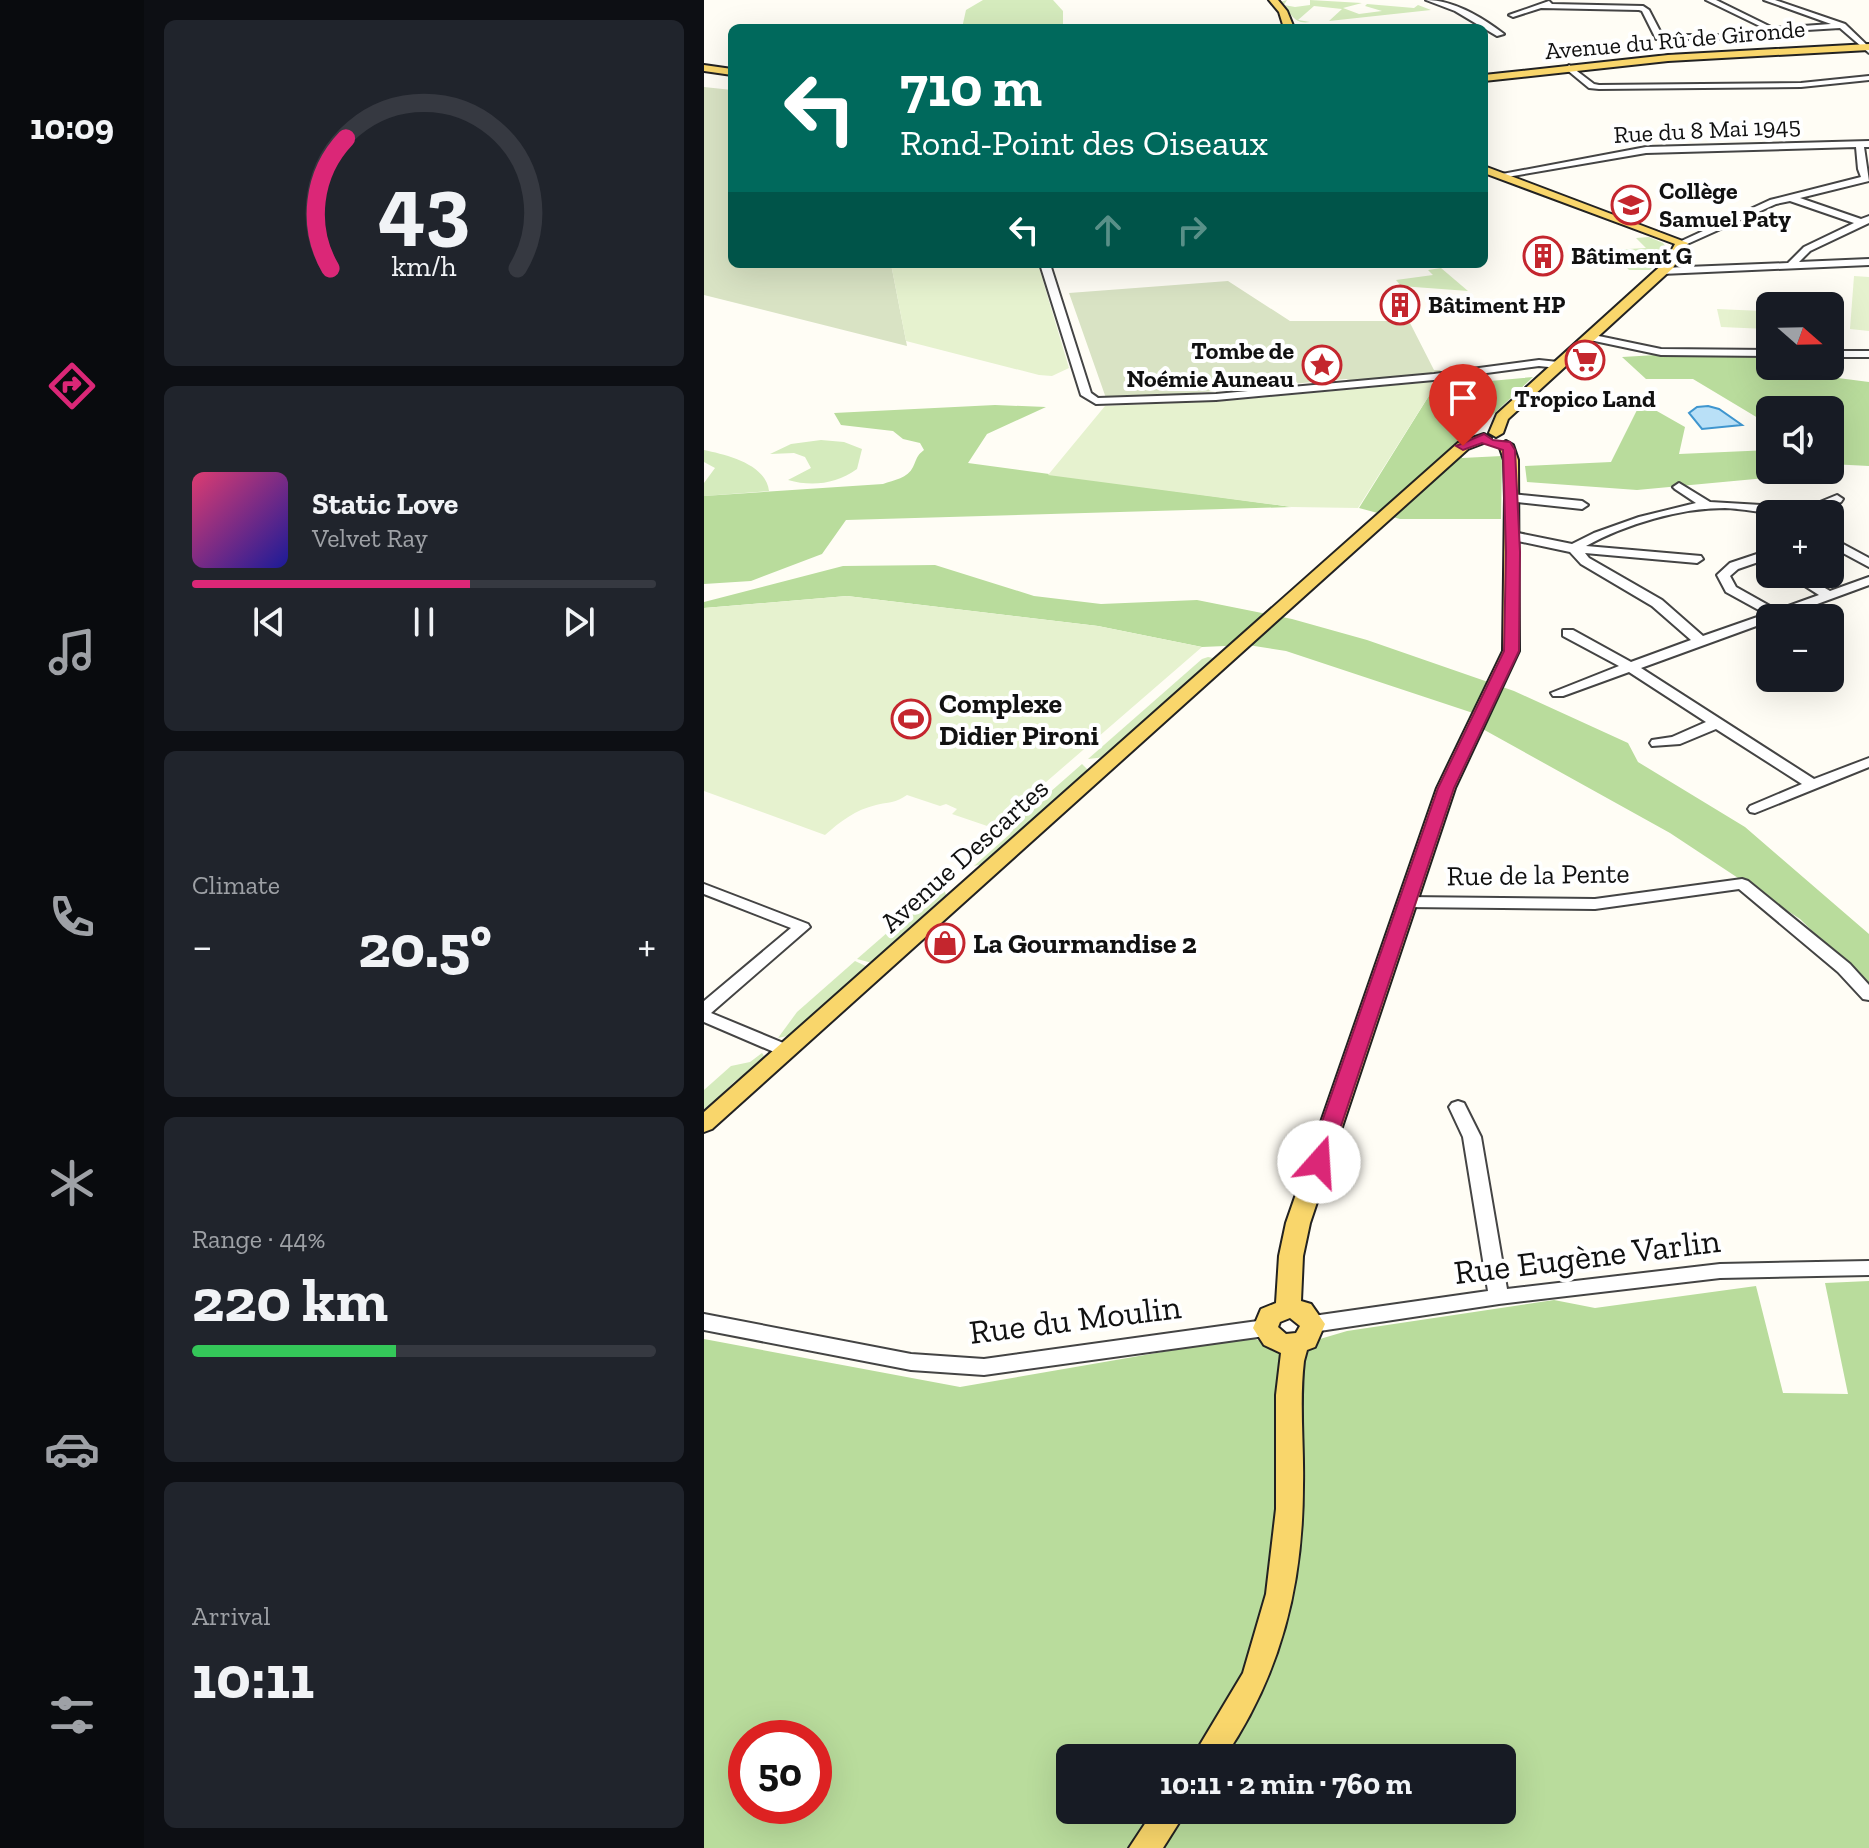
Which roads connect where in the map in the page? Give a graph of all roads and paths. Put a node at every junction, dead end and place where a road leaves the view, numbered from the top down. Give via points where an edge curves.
1 (1267, 0) edge
2 (1273, 0) edge
3 (1430, 0) edge
4 (1558, 0) edge
5 (1710, 0) edge
6 (1768, 0) edge
7 (1541, 6) junction
8 (1513, 15) dead end
9 (1281, 24) edge
10 (1288, 24) edge
11 (1483, 24) edge
12 (1842, 26) junction
13 (1488, 27) edge
14 (1500, 34) dead end
15 (1735, 37) dead end
16 (1867, 47) edge
17 (1569, 67) junction
18 (704, 68) edge
19 (728, 71) edge
20 (1488, 77) edge
21 (1488, 77) edge
22 (1869, 78) edge
23 (1865, 144) edge
24 (1488, 171) edge
25 (1488, 172) edge
26 (1501, 175) junction
27 (1868, 178) edge
28 (1788, 197) junction
29 (1866, 221) edge
30 (1677, 244) junction
31 (1869, 262) edge
32 (1791, 265) junction
33 (1046, 268) edge
34 (1665, 268) junction
35 (1589, 337) junction
36 (1756, 353) edge
37 (1844, 354) edge
38 (1869, 354) edge
39 (1558, 365) junction
40 (1494, 440) junction
41 (1679, 487) dead end
42 (1512, 498) junction
43 (1582, 505) dead end
44 (1707, 505) junction
45 (1756, 508) edge
46 (1513, 543) junction
47 (1574, 548) junction
48 (1844, 549) edge
49 (1697, 559) dead end
50 (1756, 561) edge
51 (1869, 563) edge
52 (1869, 581) edge
53 (1816, 588) edge
54 (1827, 594) junction
55 (1758, 604) edge
56 (1799, 604) edge
57 (1756, 620) edge
58 (1568, 633) dead end
59 (1700, 641) junction
60 (1630, 667) junction
61 (1558, 693) dead end
62 (1717, 723) junction
63 (1657, 743) dead end
64 (1869, 762) edge
65 (1813, 785) junction
66 (1755, 809) dead end
67 (704, 889) edge
68 (1406, 902) junction
69 (1869, 995) edge
70 (704, 1010) edge
71 (704, 1016) edge
72 (787, 1051) junction
73 (1458, 1107) dead end
74 (704, 1124) edge
75 (1869, 1268) edge
76 (1499, 1297) junction
77 (1288, 1308) junction
78 (704, 1322) edge
79 (1313, 1324) junction
80 (1265, 1328) junction
81 (1295, 1345) junction
82 (1216, 1744) edge
83 (1162, 1824) edge
84 (1145, 1848) edge

1 - 9 main road
2 - 10 main road
3 - 11 street
4 - 7 street
5 - 12 street via 1772,30
6 - 12 street
7 - 8 street
7 - 15 street via 1640,8 1659,37
12 - 16 street
13 - 14 street
16 - 17 main road, Avenue du Rû de Gironde
16 - 20 main road, Avenue du Rû de Gironde via 1642,58
17 - 21 main road, Avenue du Rû de Gironde
17 - 22 street via 1599,87 1801,85
18 - 19 main road
23 - 26 street, Rue du 8 Mai 1945 via 1646,150
23 - 27 street via 1862,169
24 - 26 main road
25 - 30 main road
26 - 30 main road
27 - 28 street
28 - 29 street
28 - 30 street
29 - 32 street via 1798,255
30 - 34 main road via 1678,254
31 - 32 street
32 - 34 street
33 - 39 street via 1086,395 1096,401 1216,397
34 - 35 main road
35 - 36 street via 1661,352
35 - 39 main road
37 - 38 street
39 - 40 main road via 1502,417
40 - 42 main road via 1511,460
40 - 72 main road, Avenue Descartes via 1441,468
41 - 44 street
42 - 43 street
42 - 46 main road
44 - 45 street
44 - 47 street via 1670,510
46 - 47 street
46 - 68 main road via 1511,651 1446,788
47 - 49 street
47 - 59 street via 1585,561 1657,603
48 - 51 street
50 - 55 street via 1723,575 1731,589
52 - 54 street
53 - 54 street
54 - 56 street
57 - 59 street
58 - 60 street
59 - 60 street
60 - 61 street
60 - 62 street
62 - 63 street
62 - 65 street
64 - 65 street
65 - 66 street
67 - 70 street via 802,927
68 - 69 street, Rue de la Pente via 1595,904 1742,884
68 - 77 main road via 1298,1223
71 - 72 street
72 - 74 main road, Avenue Descartes
73 - 76 street via 1472,1137
75 - 76 street, Rue Eugène Varlin via 1720,1271
76 - 79 street, Rue Eugène Varlin
77 - 79 main road via 1302,1311
77 - 80 main road via 1270,1316
78 - 80 street, Rue du Moulin via 911,1362 984,1367
79 - 81 main road via 1306,1340
80 - 81 main road via 1281,1345
81 - 82 main road via 1280,1601 1260,1668
83 - 84 main road

